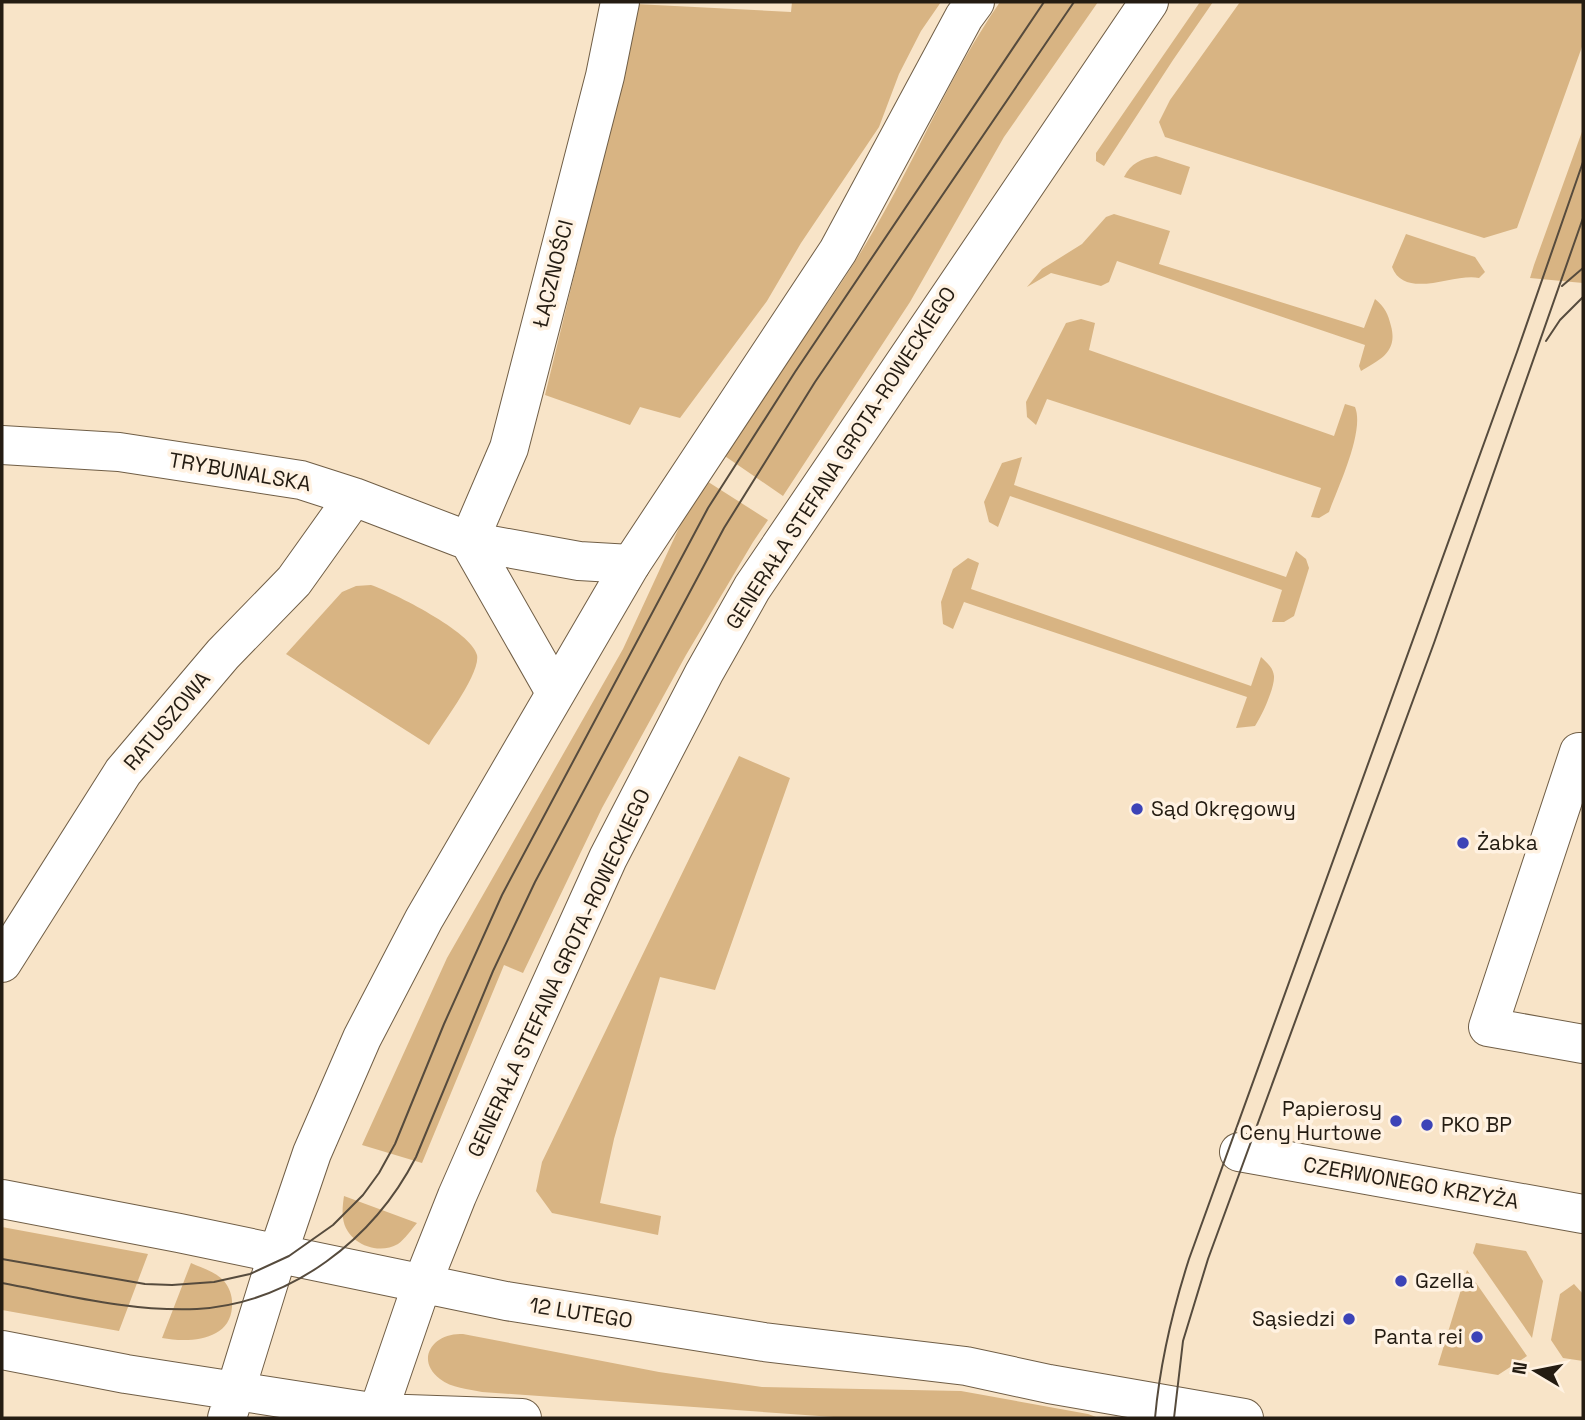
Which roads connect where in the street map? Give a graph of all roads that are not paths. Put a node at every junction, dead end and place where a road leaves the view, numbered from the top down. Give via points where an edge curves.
1 (620, 2) edge
2 (975, 2) edge
3 (1149, 2) edge
4 (2, 445) edge
5 (354, 496) junction
6 (469, 541) junction
7 (631, 564) junction
8 (555, 692) junction
9 (1581, 752) edge
10 (2, 963) edge
11 (1583, 1044) edge
12 (1238, 1153) dead end
13 (2, 1199) edge
14 (1583, 1214) edge
15 (278, 1253) junction
16 (422, 1284) junction
17 (2, 1350) edge
18 (231, 1404) edge
19 (377, 1415) edge
20 (522, 1418) edge
21 (1244, 1418) edge

1 - 6 street, ŁĄCZNOŚCI via 509,448
2 - 7 street via 838,251
3 - 16 street, GENERAŁA STEFANA GROTA-ROWECKIEGO via 751,587 608,858
4 - 5 street, TRYBUNALSKA via 119,452 301,480
5 - 6 street, TRYBUNALSKA
5 - 10 street, RATUSZOWA via 294,581 223,654 123,772
6 - 7 street, TRYBUNALSKA via 579,561
6 - 8 street
7 - 8 street
8 - 15 street via 424,919 362,1038 312,1153
9 - 11 street via 1488,1027
12 - 14 street, CZERWONEGO KRZYŻA
13 - 15 street, 12 LUTEGO
15 - 16 street, 12 LUTEGO
15 - 18 street
16 - 19 street, GENERAŁA STEFANA GROTA-ROWECKIEGO
16 - 21 street, 12 LUTEGO via 752,1340 966,1366
17 - 18 street via 126,1374
18 - 19 street
19 - 20 street

